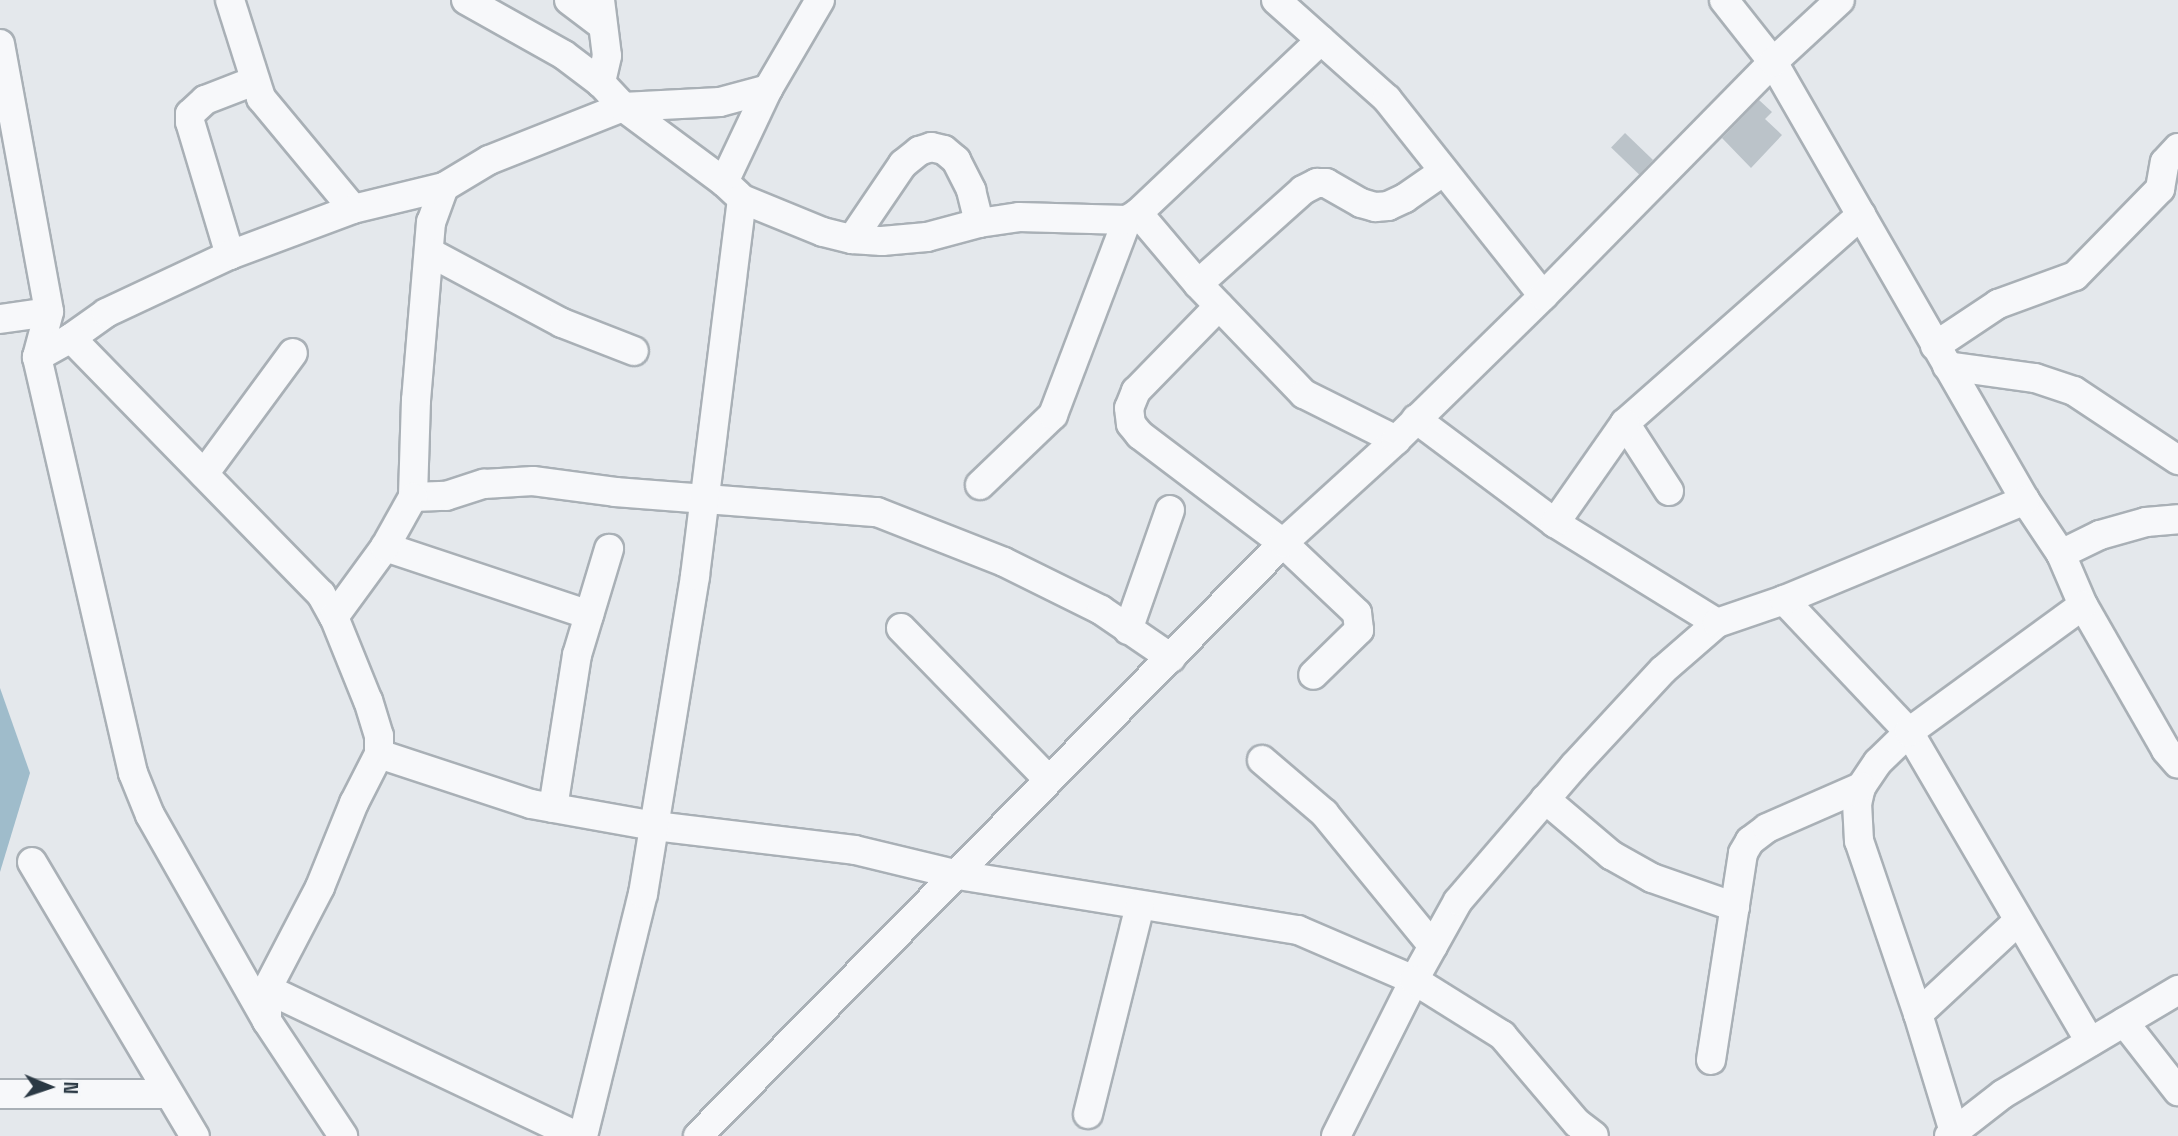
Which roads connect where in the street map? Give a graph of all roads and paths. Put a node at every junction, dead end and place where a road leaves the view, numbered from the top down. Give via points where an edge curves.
1 (230, 0) edge
2 (466, 0) edge
3 (569, 0) edge
4 (1276, 0) edge
5 (1724, 0) edge
6 (1840, 0) edge
7 (808, 5) edge
8 (601, 13) edge
9 (1321, 40) junction
10 (0, 44) edge
11 (1773, 62) junction
12 (254, 80) junction
13 (601, 83) junction
14 (768, 89) junction
15 (623, 107) junction
16 (2178, 148) edge
17 (1444, 170) junction
18 (444, 187) junction
19 (733, 190) junction
20 (353, 209) junction
21 (1861, 215) junction
22 (1132, 217) junction
23 (979, 223) junction
24 (852, 239) junction
25 (429, 252) junction
26 (230, 255) junction
27 (1198, 284) junction
28 (1543, 296) junction
29 (1219, 306) junction
30 (49, 312) junction
31 (0, 318) edge
32 (71, 338) junction
33 (634, 351) dead end
34 (293, 353) dead end
35 (1941, 356) junction
36 (37, 357) junction
37 (1416, 419) junction
38 (1625, 423) junction
39 (1396, 440) junction
40 (2178, 460) edge
41 (204, 474) junction
42 (980, 485) dead end
43 (1669, 491) dead end
44 (413, 497) junction
45 (703, 498) junction
46 (2025, 500) junction
47 (1170, 510) dead end
48 (2178, 519) edge
49 (1555, 523) junction
50 (1283, 543) junction
51 (384, 547) junction
52 (609, 550) dead end
53 (2061, 554) junction
54 (1784, 600) junction
55 (2083, 605) junction
56 (589, 615) junction
57 (334, 617) junction
58 (1717, 623) junction
59 (901, 628) dead end
60 (1128, 630) junction
61 (1171, 658) junction
62 (1313, 675) dead end
63 (1909, 732) junction
64 (379, 754) junction
65 (1262, 760) dead end
66 (2178, 764) edge
67 (1049, 780) junction
68 (1861, 787) junction
69 (1545, 799) junction
70 (553, 808) junction
71 (654, 826) junction
72 (32, 862) dead end
73 (958, 875) junction
74 (1140, 906) junction
75 (1735, 907) junction
76 (2017, 922) junction
77 (1433, 946) junction
78 (1414, 980) junction
79 (267, 989) junction
80 (2178, 990) edge
81 (1918, 1014) junction
82 (267, 1021) junction
83 (2124, 1022) junction
84 (2090, 1042) junction
85 (1711, 1060) dead end
86 (2178, 1091) edge
87 (0, 1094) edge
88 (167, 1094) junction
89 (1088, 1114) dead end
90 (1951, 1134) edge
91 (700, 1135) edge
92 (195, 1136) edge
93 (343, 1136) edge
94 (576, 1136) edge
95 (583, 1136) edge
96 (1336, 1136) edge
97 (1594, 1136) edge

1 - 12 street
2 - 13 street via 564,55
3 - 8 street
4 - 9 street
5 - 11 street
6 - 11 street
7 - 14 street
8 - 13 street via 607,55
9 - 17 street via 1387,99
9 - 22 street
10 - 30 street
11 - 21 street
11 - 28 street
12 - 20 street via 261,98
12 - 26 street via 205,100 190,114
13 - 15 street
14 - 15 street via 720,102
14 - 19 street
15 - 18 street via 489,160
15 - 19 street
16 - 35 street via 2165,162 2160,189 2075,276 1998,304
17 - 27 street via 1388,206 1361,203 1326,183 1317,183 1303,190
17 - 28 street
18 - 20 street
18 - 25 street via 431,222
19 - 24 street via 823,232
19 - 45 street
20 - 26 street
21 - 35 street
21 - 38 street
22 - 23 street via 1059,216
22 - 27 street
22 - 42 street via 1053,415
23 - 24 street via 927,237
23 - 24 street via 971,190 956,160 931,147 903,164
25 - 33 street via 562,323
25 - 44 street
26 - 32 street via 106,313
27 - 29 street
28 - 37 street
29 - 39 street via 1304,394
29 - 50 street via 1136,391 1129,408 1131,424
30 - 31 street
30 - 36 street
32 - 36 street
32 - 41 street
34 - 41 street
35 - 40 street via 2074,391
35 - 46 street
36 - 82 street via 133,773 150,815
37 - 39 street
37 - 49 street
38 - 43 street
38 - 49 street
39 - 50 street
41 - 57 street via 321,594
44 - 45 street via 446,496 484,484 533,481
44 - 51 street
45 - 60 street via 877,512 1004,562 1101,610
45 - 71 street via 695,576
46 - 53 street
46 - 54 street
47 - 60 street
48 - 53 street via 2099,535
49 - 58 street
50 - 61 street
50 - 62 street via 1357,613 1359,630
51 - 56 street
51 - 57 street
52 - 56 street
53 - 55 street
54 - 58 street
54 - 63 street
55 - 63 street
55 - 66 street
56 - 70 street via 577,656
57 - 64 street via 368,701 379,736
58 - 69 street via 1663,670
59 - 67 street
60 - 61 street
61 - 67 street
63 - 68 street via 1878,762
63 - 76 street
64 - 70 street
64 - 79 street via 320,887
65 - 77 street via 1324,813
67 - 73 street
68 - 75 street via 1767,828 1749,841
68 - 81 street via 1858,841
69 - 75 street via 1611,855 1652,878
69 - 77 street via 1458,901
70 - 71 street
71 - 73 street via 855,850
71 - 95 street via 643,894
72 - 88 street
73 - 74 street
73 - 91 street
74 - 78 street via 1298,930
74 - 89 street
75 - 85 street
76 - 81 street
76 - 84 street
77 - 78 street
78 - 96 street
78 - 97 street via 1502,1035 1577,1123
79 - 82 street
79 - 94 street
80 - 83 street
81 - 90 street
82 - 93 street
83 - 84 street
83 - 86 street
84 - 90 street via 2003,1094
87 - 88 street
88 - 92 street

